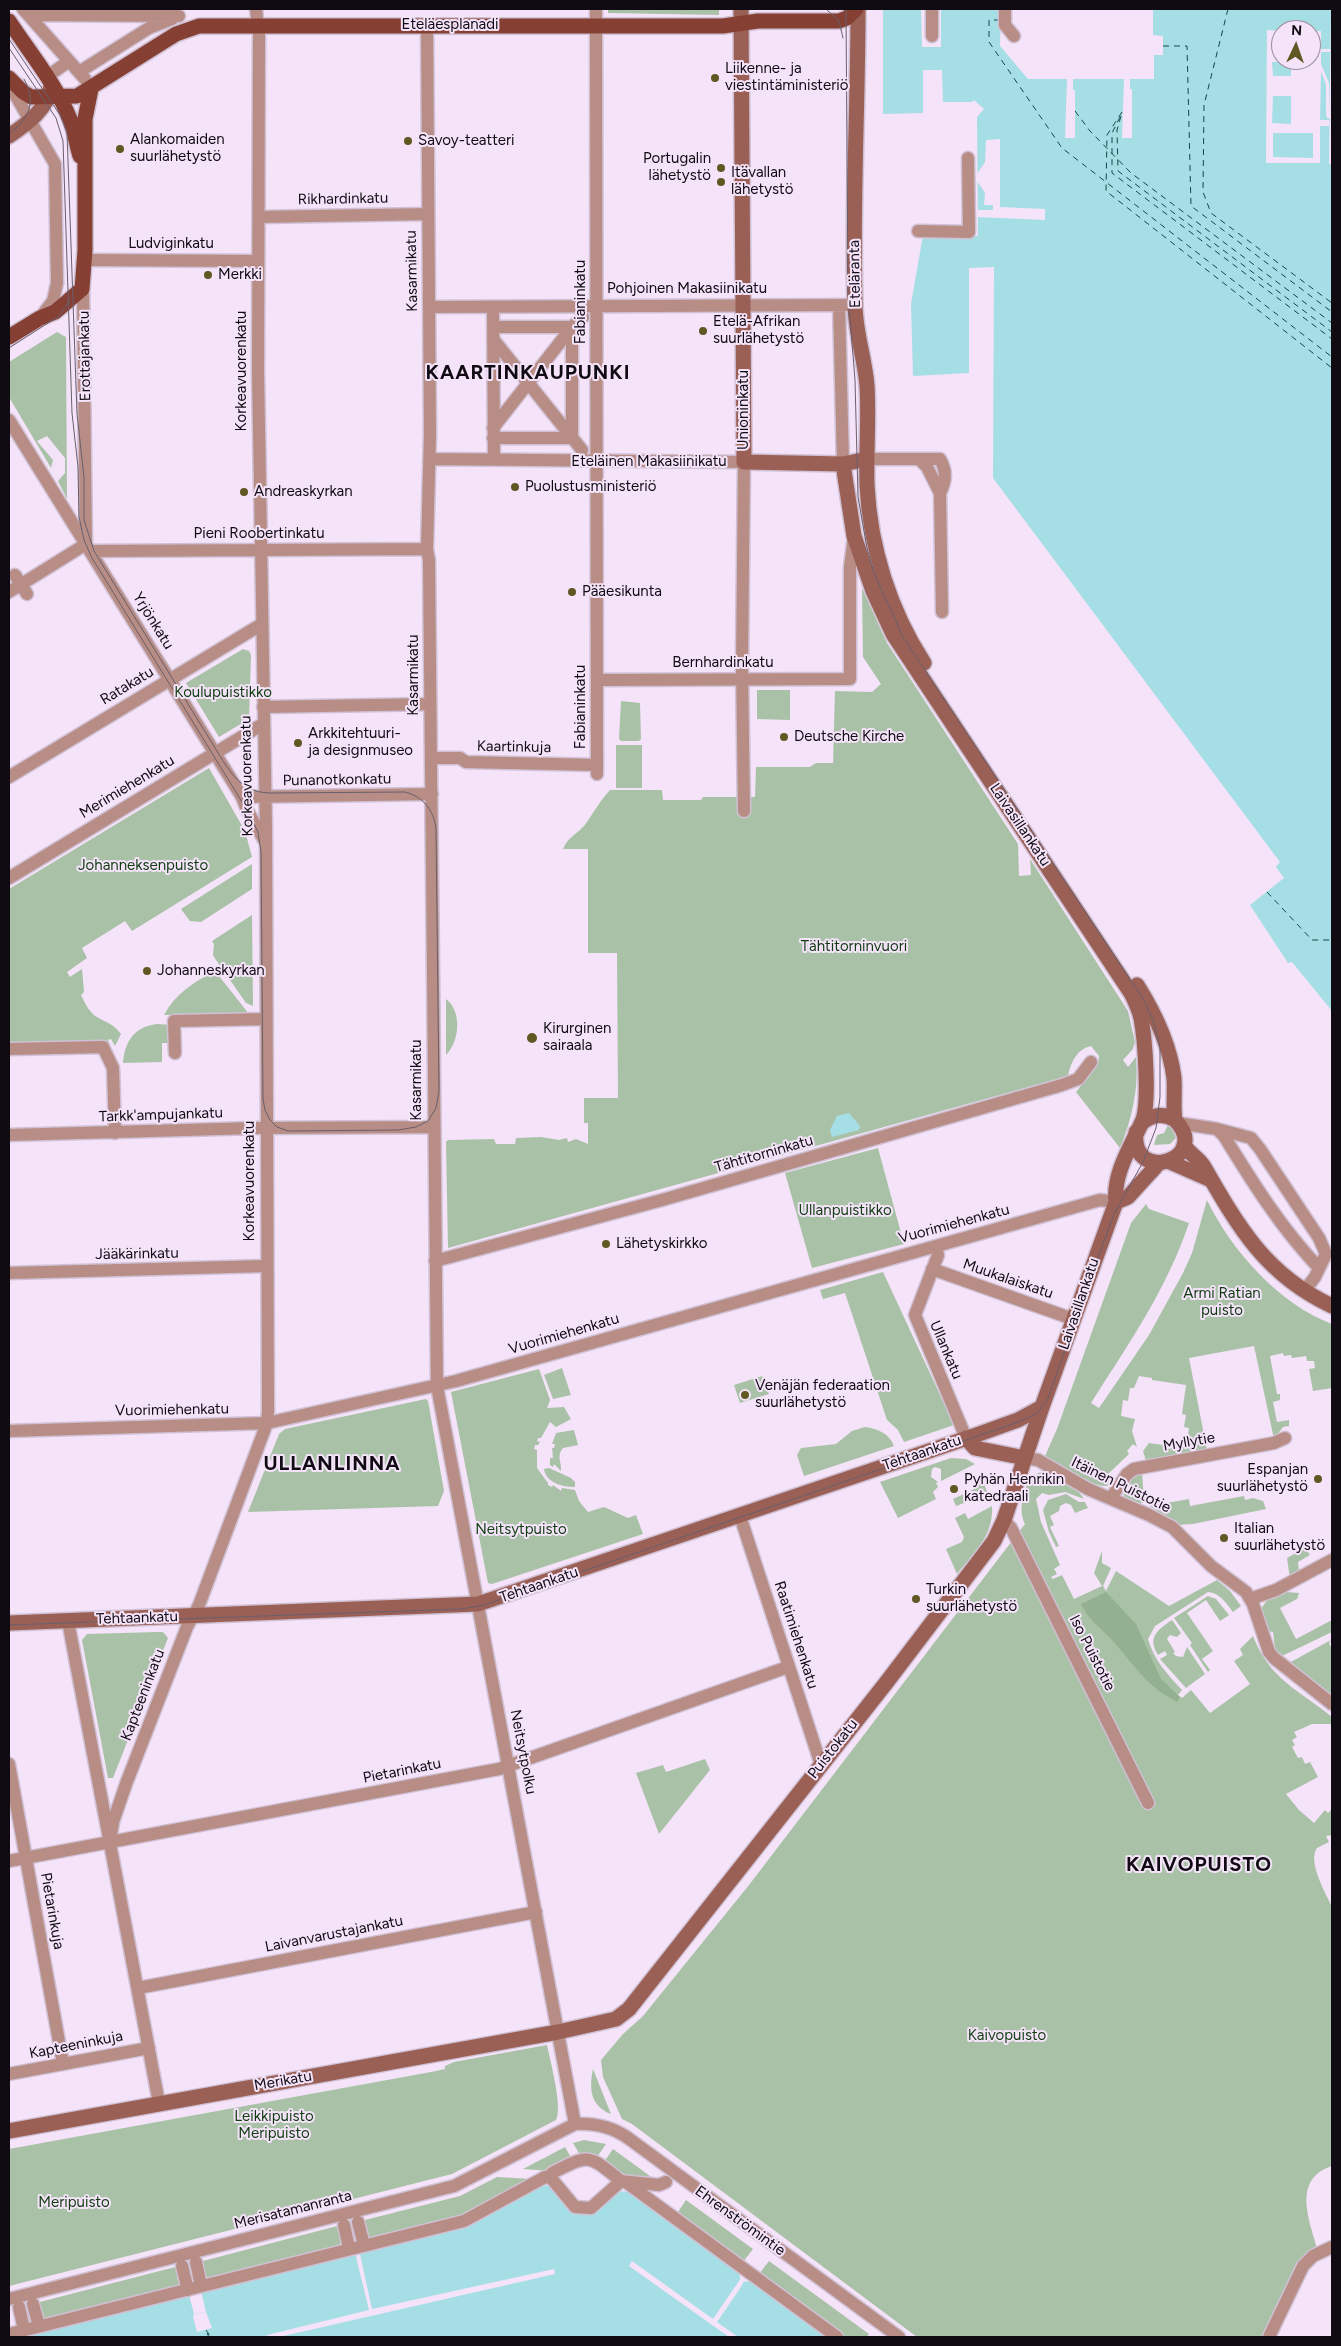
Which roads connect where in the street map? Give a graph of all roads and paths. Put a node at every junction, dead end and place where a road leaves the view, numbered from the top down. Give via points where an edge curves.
1 (256, 9) edge
2 (596, 9) edge
3 (857, 9) edge
4 (932, 9) edge
5 (1005, 9) edge
6 (26, 12) edge
7 (741, 16) edge
8 (9, 22) edge
9 (259, 25) junction
10 (427, 25) junction
11 (596, 25) junction
12 (935, 30) dead end
13 (1014, 36) dead end
14 (69, 61) junction
15 (9, 78) edge
16 (85, 80) junction
17 (9, 84) edge
18 (53, 88) junction
19 (31, 120) junction
20 (9, 136) edge
21 (968, 158) dead end
22 (83, 167) junction
23 (428, 214) junction
24 (259, 217) junction
25 (918, 231) dead end
26 (84, 260) junction
27 (258, 261) junction
28 (83, 285) junction
29 (743, 305) junction
30 (839, 305) junction
31 (855, 305) junction
32 (597, 306) junction
33 (429, 307) junction
34 (493, 307) junction
35 (583, 317) dead end
36 (40, 318) junction
37 (572, 326) junction
38 (493, 333) junction
39 (9, 337) edge
40 (528, 383) junction
41 (9, 420) edge
42 (494, 433) junction
43 (572, 438) junction
44 (582, 450) dead end
45 (430, 459) junction
46 (494, 459) junction
47 (867, 459) junction
48 (919, 459) junction
49 (598, 462) junction
50 (744, 462) junction
51 (843, 464) junction
52 (940, 493) junction
53 (854, 536) junction
54 (874, 539) joint
55 (427, 549) junction
56 (261, 550) junction
57 (77, 552) junction
58 (28, 586) edge
59 (942, 612) dead end
60 (262, 624) junction
61 (170, 679) junction
62 (742, 679) junction
63 (850, 679) joint
64 (597, 680) junction
65 (430, 704) junction
66 (263, 706) junction
67 (263, 724) junction
68 (214, 752) junction
69 (431, 758) junction
70 (597, 770) joint
71 (9, 777) edge
72 (432, 794) junction
73 (242, 797) junction
74 (265, 798) junction
75 (744, 811) dead end
76 (264, 840) junction
77 (9, 878) edge
78 (266, 1019) junction
79 (9, 1049) edge
80 (175, 1053) dead end
81 (1091, 1062) dead end
82 (1177, 1122) junction
83 (434, 1127) junction
84 (266, 1128) junction
85 (1139, 1128) junction
86 (1218, 1129) junction
87 (115, 1133) junction
88 (9, 1135) edge
89 (1184, 1144) junction
90 (1165, 1162) junction
91 (1211, 1180) junction
92 (1116, 1202) junction
93 (936, 1246) junction
94 (436, 1261) junction
95 (266, 1266) junction
96 (1319, 1268) junction
97 (932, 1269) junction
98 (9, 1273) edge
99 (1305, 1290) junction
100 (1332, 1306) edge
101 (1073, 1319) junction
102 (437, 1386) junction
103 (1042, 1407) junction
104 (268, 1423) junction
105 (9, 1431) edge
106 (966, 1438) junction
107 (1285, 1438) dead end
108 (1025, 1458) junction
109 (1111, 1498) junction
110 (740, 1516) junction
111 (1004, 1520) junction
112 (1332, 1560) edge
113 (1250, 1599) junction
114 (478, 1604) junction
115 (193, 1616) junction
116 (68, 1621) junction
117 (9, 1623) edge
118 (788, 1666) junction
119 (1332, 1704) edge
120 (9, 1764) edge
121 (821, 1765) junction
122 (510, 1766) junction
123 (1148, 1803) dead end
124 (110, 1842) junction
125 (26, 1858) junction
126 (9, 1862) edge
127 (536, 1912) junction
128 (138, 1988) junction
129 (558, 2032) junction
130 (149, 2048) junction
131 (63, 2064) junction
132 (9, 2074) edge
133 (159, 2103) junction
134 (575, 2124) junction
135 (9, 2131) edge
136 (551, 2178) junction
137 (624, 2182) junction
138 (666, 2182) dead end
139 (358, 2222) dead end
140 (344, 2225) dead end
141 (1332, 2247) edge
142 (357, 2249) junction
143 (196, 2262) dead end
144 (182, 2266) dead end
145 (194, 2290) junction
146 (9, 2298) edge
147 (33, 2304) dead end
148 (19, 2307) dead end
149 (32, 2330) edge
150 (9, 2334) edge
151 (837, 2337) edge
152 (899, 2337) edge
153 (1269, 2337) edge

1 - 9 street, Korkeavuorenkatu
2 - 11 street, Fabianinkatu
3 - 7 main road, Eteläesplanadi via 839,21
3 - 31 street, Eteläranta
4 - 12 street
5 - 13 street via 1005,25
6 - 14 street
6 - 16 street via 181,15 149,28
7 - 11 main road, Eteläesplanadi via 723,26
7 - 29 street, Unioninkatu
8 - 18 main road, Erottajankatu
9 - 10 main road, Eteläesplanadi
9 - 16 main road, Eteläesplanadi via 189,28
9 - 24 street, Korkeavuorenkatu
10 - 11 main road, Eteläesplanadi
10 - 23 street, Kasarmikatu
11 - 32 street, Fabianinkatu
14 - 16 street
14 - 18 street
15 - 18 main road via 27,95
16 - 18 main road, Eteläesplanadi via 78,96
16 - 22 main road, Erottajankatu
17 - 19 street
18 - 19 street
18 - 22 main road, Erottajankatu via 72,125
19 - 20 street
19 - 36 street via 49,152 56,173 57,283 53,301
21 - 25 street via 969,232
22 - 26 main road, Erottajankatu
23 - 24 street, Rikhardinkatu
23 - 33 street, Kasarmikatu
24 - 27 street, Korkeavuorenkatu
26 - 27 street, Ludviginkatu
26 - 28 main road, Erottajankatu
27 - 56 street, Korkeavuorenkatu
28 - 36 main road via 78,294 55,312
28 - 57 street, Erottajankatu
29 - 30 street, Pohjoinen Makasiinikatu
29 - 32 street, Pohjoinen Makasiinikatu
29 - 50 street, Unioninkatu
30 - 31 street, Pohjoinen Makasiinikatu
30 - 51 street, Eteläranta
31 - 47 street, Eteläranta via 866,380
32 - 34 street, Pohjoinen Makasiinikatu
32 - 49 street, Fabianinkatu
33 - 34 street, Pohjoinen Makasiinikatu
33 - 45 street, Kasarmikatu
34 - 38 street
35 - 37 street
36 - 39 main road
37 - 38 street
37 - 40 street
37 - 43 street
38 - 40 street
38 - 42 street
40 - 42 street
40 - 43 street
41 - 57 street, Yrjönkatu
42 - 43 street
42 - 46 street
43 - 44 street
45 - 46 street, Eteläinen Makasiinikatu
45 - 55 street, Kasarmikatu
46 - 49 street, Eteläinen Makasiinikatu
47 - 48 street
47 - 51 street, Eteläinen Makasiinikatu
47 - 54 street, Eteläranta via 868,500
48 - 52 street via 927,467
48 - 52 street via 940,459 945,472 945,483
49 - 50 street, Eteläinen Makasiinikatu
49 - 64 street, Fabianinkatu
50 - 51 street, Eteläinen Makasiinikatu
50 - 62 street, Unioninkatu
51 - 53 street, Eteläranta
52 - 59 street
53 - 63 street, Eteläranta via 850,567
53 - 85 street, Laivasillankatu via 873,591 898,642 1135,1000 1144,1043 1145,1100
54 - 82 street, Laivasillankatu via 894,606 919,655 1147,1002 1171,1061
55 - 56 street, Pieni Roobertinkatu
55 - 65 street, Kasarmikatu
56 - 57 street, Pieni Roobertinkatu
56 - 60 street, Korkeavuorenkatu
57 - 58 street
57 - 61 street, Yrjönkatu
60 - 61 street, Ratakatu
60 - 66 street, Korkeavuorenkatu
61 - 68 street, Yrjönkatu
61 - 71 street, Ratakatu
62 - 63 street, Bernhardinkatu
62 - 64 street, Bernhardinkatu
62 - 75 street, Unioninkatu
64 - 70 street, Fabianinkatu
65 - 66 street
65 - 69 street, Kasarmikatu
66 - 67 street, Korkeavuorenkatu
67 - 68 street, Merimiehenkatu
67 - 74 street, Korkeavuorenkatu
68 - 73 street, Yrjönkatu
68 - 77 street, Merimiehenkatu
69 - 70 street, Kaartinkuja via 549,764
69 - 72 street, Kasarmikatu
72 - 74 street, Punanotkonkatu
72 - 83 street, Kasarmikatu
73 - 74 street, Punanotkonkatu
73 - 76 street, Yrjönkatu
74 - 76 street, Korkeavuorenkatu
76 - 78 street, Korkeavuorenkatu
78 - 80 street via 174,1021
78 - 84 street, Korkeavuorenkatu
79 - 87 street via 103,1047 113,1068
81 - 94 street, Tähtitorninkatu via 1078,1079 1062,1085
82 - 85 street via 1158,1115 1148,1118
82 - 86 street
82 - 89 street, Laivasillankatu
83 - 84 street, Tarkk'ampujankatu
83 - 94 street, Kasarmikatu
84 - 87 street, Tarkk'ampujankatu
84 - 95 street, Korkeavuorenkatu
85 - 90 street, Laivasillankatu via 1137,1146 1141,1155 1149,1160
85 - 92 street, Laivasillankatu via 1115,1186
86 - 96 street via 1265,1203
86 - 96 street via 1251,1138 1260,1149 1319,1238 1326,1254
87 - 88 street, Tarkk'ampujankatu
89 - 90 street via 1178,1157
89 - 91 street via 1191,1155 1203,1164
90 - 91 street
90 - 92 street via 1128,1197
91 - 99 street via 1251,1244
92 - 93 street, Vuorimiehenkatu via 1100,1200
92 - 101 street, Laivasillankatu
93 - 97 street, Ullankatu via 938,1255
93 - 102 street, Vuorimiehenkatu
94 - 102 street, Kasarmikatu
95 - 98 street, Jääkärinkatu
95 - 104 street, Korkeavuorenkatu
96 - 99 street
97 - 101 street, Muukalaiskatu
97 - 106 street, Ullankatu via 915,1315
99 - 100 street
101 - 103 street, Laivasillankatu
102 - 104 street, Vuorimiehenkatu
102 - 114 street, Neitsytpolku
103 - 106 street, Tehtaankatu via 1018,1420
103 - 108 street, Puistokatu
104 - 105 street, Vuorimiehenkatu
104 - 115 street, Kapteeninkatu
106 - 108 street via 976,1448
106 - 110 street, Tehtaankatu
107 - 109 street, Myllytie via 1274,1444 1134,1469
108 - 109 street, Itäinen Puistotie via 1038,1460
108 - 111 street, Puistokatu
109 - 113 street, Itäinen Puistotie via 1172,1527
110 - 114 street, Tehtaankatu
110 - 118 street, Raatimiehenkatu
111 - 121 street, Puistokatu via 994,1541
111 - 123 street, Iso Puistotie via 1012,1528
112 - 113 street via 1276,1590
113 - 119 street, Itäinen Puistotie via 1269,1652
114 - 115 street, Tehtaankatu
114 - 122 street, Neitsytpolku
115 - 116 street, Tehtaankatu
115 - 124 street, Kapteeninkatu via 126,1784
116 - 117 street, Tehtaankatu
116 - 124 street, Kapteeninkatu
118 - 121 street, Raatimiehenkatu
118 - 122 street, Pietarinkatu
120 - 125 street, Pietarinkuja
121 - 129 street, Puistokatu via 629,2009 616,2019
122 - 124 street, Pietarinkatu
122 - 127 street, Neitsytpolku
124 - 125 street, Pietarinkatu
124 - 128 street, Kapteeninkatu
125 - 126 street, Pietarinkatu
125 - 131 street, Pietarinkuja
127 - 128 street, Laivanvarustajankatu
127 - 129 street, Neitsytpolku
128 - 130 street, Kapteeninkatu
129 - 133 street, Merikatu
129 - 134 street, Neitsytpolku
130 - 131 street, Kapteeninkuja
130 - 133 street, Kapteeninkatu
131 - 132 street, Kapteeninkuja
133 - 135 street, Merikatu
134 - 146 street, Merisatamanranta via 454,2186
134 - 152 street, Ehrenströmintie via 600,2125 617,2131
136 - 137 street via 552,2173 587,2158
136 - 137 street via 576,2207 591,2208
136 - 142 street via 545,2177 464,2221
137 - 138 street via 659,2185
137 - 151 street
139 - 142 street
140 - 142 street
141 - 153 street via 1313,2256 1303,2266
142 - 145 street
143 - 145 street
144 - 145 street
145 - 149 street
147 - 149 street
148 - 149 street
149 - 150 street

